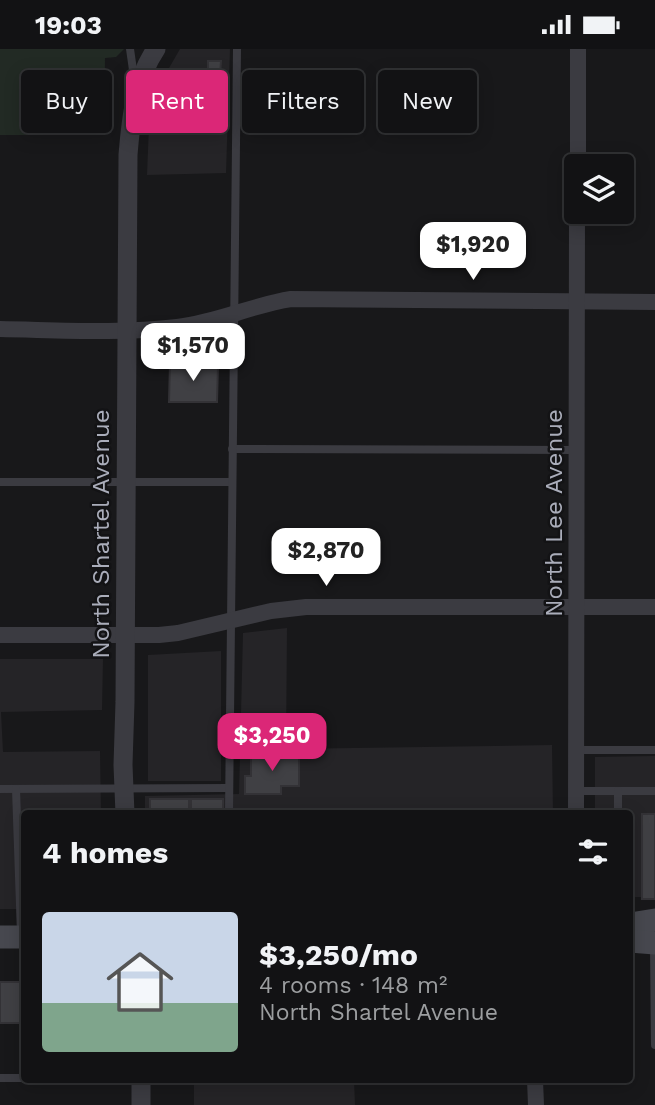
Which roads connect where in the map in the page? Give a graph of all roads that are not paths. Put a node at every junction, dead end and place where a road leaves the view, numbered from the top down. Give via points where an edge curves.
1 (130, 49) edge
2 (156, 49) edge
3 (237, 49) edge
4 (578, 49) edge
5 (133, 70) edge
6 (145, 70) edge
7 (130, 133) edge
8 (578, 154) edge
9 (578, 224) edge
10 (577, 301) junction
11 (655, 302) edge
12 (233, 314) junction
13 (0, 330) edge
14 (126, 330) junction
15 (232, 449) junction
16 (577, 450) junction
17 (0, 482) edge
18 (125, 482) junction
19 (232, 482) junction
20 (576, 607) junction
21 (655, 607) edge
22 (232, 619) junction
23 (124, 634) junction
24 (0, 635) edge
25 (576, 750) junction
26 (655, 750) edge
27 (229, 788) junction
28 (0, 789) edge
29 (16, 789) junction
30 (123, 789) junction
31 (576, 791) junction
32 (618, 791) junction
33 (655, 791) edge
34 (125, 810) edge
35 (229, 810) edge
36 (576, 810) edge
37 (618, 810) edge
38 (655, 920) edge
39 (633, 924) edge
40 (15, 937) edge
41 (633, 941) edge
42 (654, 943) edge
43 (655, 988) edge
44 (655, 1045) edge
45 (21, 1078) edge
46 (0, 1079) edge
47 (141, 1083) edge
48 (536, 1083) edge
49 (141, 1105) edge
50 (536, 1105) edge

1 - 5 lane
2 - 6 street, North Shartel Avenue
3 - 12 lane
4 - 8 street
7 - 14 street, North Shartel Avenue
9 - 10 street, North Lee Avenue
10 - 11 street
10 - 12 street via 291,299
10 - 16 street, North Lee Avenue
12 - 14 street via 178,327
12 - 15 lane
13 - 14 street
14 - 18 street, North Shartel Avenue
15 - 16 lane
15 - 19 lane
16 - 20 street, North Lee Avenue
17 - 18 lane
18 - 19 lane
18 - 23 street, North Shartel Avenue
19 - 22 lane
20 - 21 street
20 - 22 street via 306,607
20 - 25 street, North Lee Avenue
22 - 23 street via 178,633
22 - 27 lane
23 - 24 street
23 - 30 street, North Shartel Avenue
25 - 26 lane
25 - 31 street, North Lee Avenue
27 - 30 lane
27 - 35 lane
28 - 29 lane
29 - 30 lane
29 - 40 lane
30 - 34 street, North Shartel Avenue
31 - 32 lane
31 - 36 street, North Lee Avenue
32 - 33 lane
32 - 37 lane
38 - 39 main road
41 - 42 main road
42 - 43 lane
43 - 44 lane
45 - 46 lane
47 - 49 street
48 - 50 street

